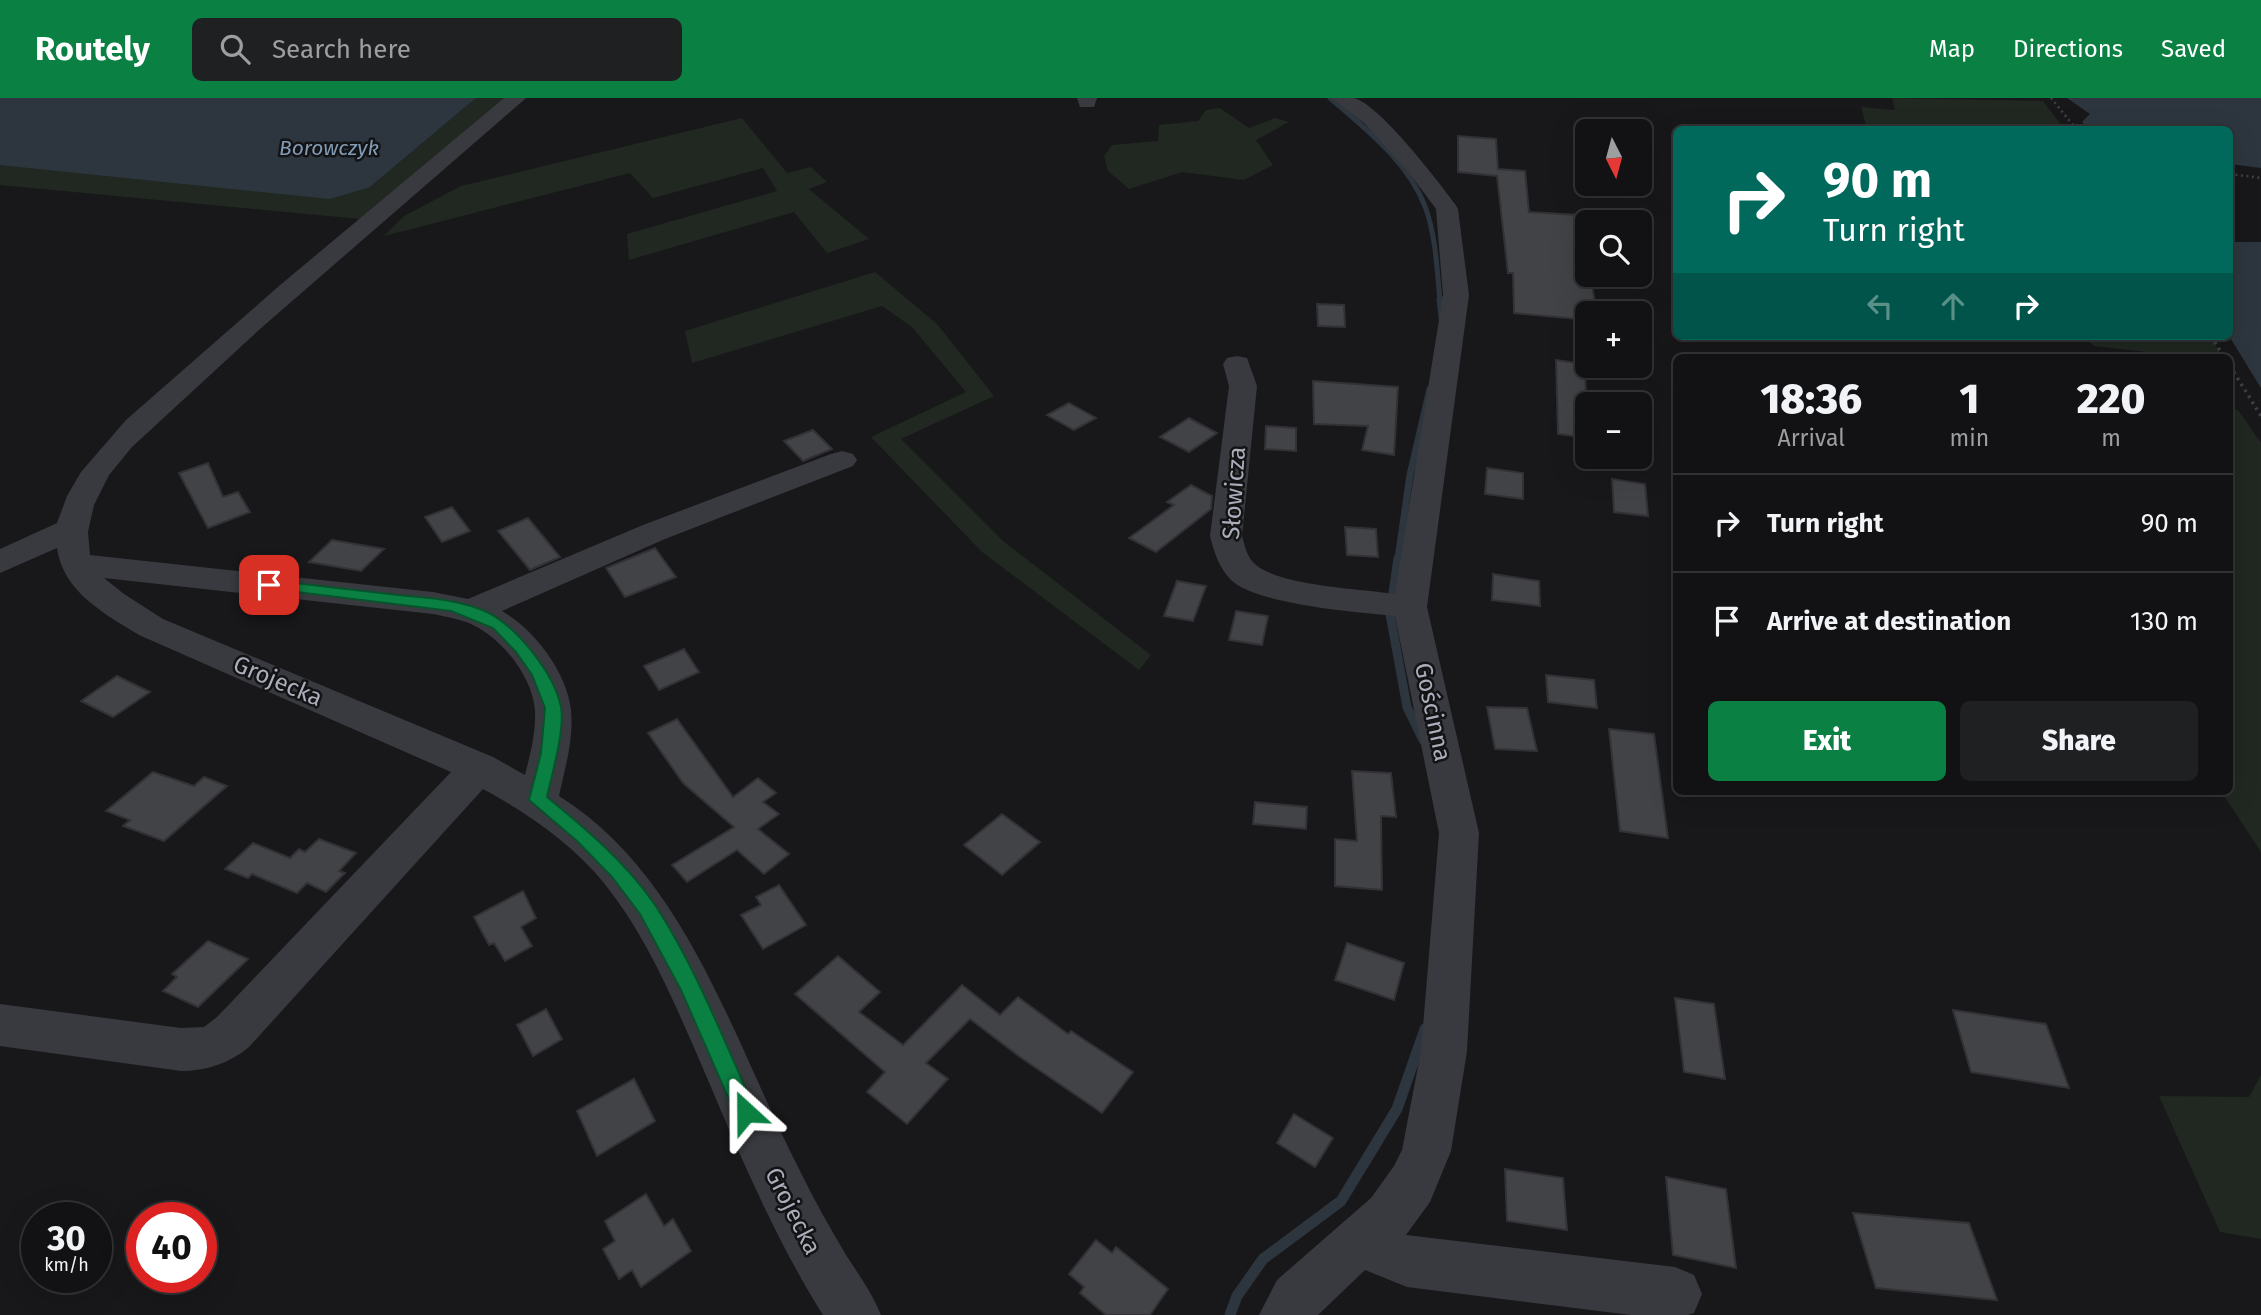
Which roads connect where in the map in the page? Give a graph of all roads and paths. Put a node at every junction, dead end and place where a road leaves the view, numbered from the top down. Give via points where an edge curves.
1 (516, 98) edge
2 (1342, 98) edge
3 (2051, 98) edge
4 (1375, 109) edge
5 (2074, 126) edge
6 (2233, 174) edge
7 (2261, 177) edge
8 (1237, 364) dead end
9 (2233, 371) edge
10 (2261, 416) edge
11 (842, 460) dead end
12 (75, 546) junction
13 (0, 562) edge
14 (1410, 607) junction
15 (470, 611) junction
16 (479, 766) junction
17 (538, 800) junction
18 (0, 1025) edge
19 (1365, 1238) junction
20 (1675, 1294) dead end
21 (854, 1315) edge
22 (1286, 1315) edge

1 - 12 street via 287,291 155,410 97,472 80,500
2 - 4 street, Gościnna
3 - 5 path
4 - 14 street, Gościnna via 1447,209 1457,295
6 - 7 path
8 - 14 street, Słowicza via 1242,386 1226,536 1232,558 1247,576 1285,589
9 - 10 path
11 - 15 street via 654,532
12 - 13 street
12 - 15 street
12 - 16 street, Grojecka via 88,583 151,626
14 - 19 street, Gościnna via 1460,833 1444,1051 1426,1151 1403,1198
15 - 17 street via 498,625 532,662 547,690 553,708 552,729
16 - 17 street, Grojecka
16 - 18 street via 216,1045 199,1051 172,1049
17 - 21 street, Grojecka via 583,836 647,908 689,985 780,1189
19 - 20 street via 1378,1250 1407,1261
19 - 22 street, Gościnna via 1314,1282

